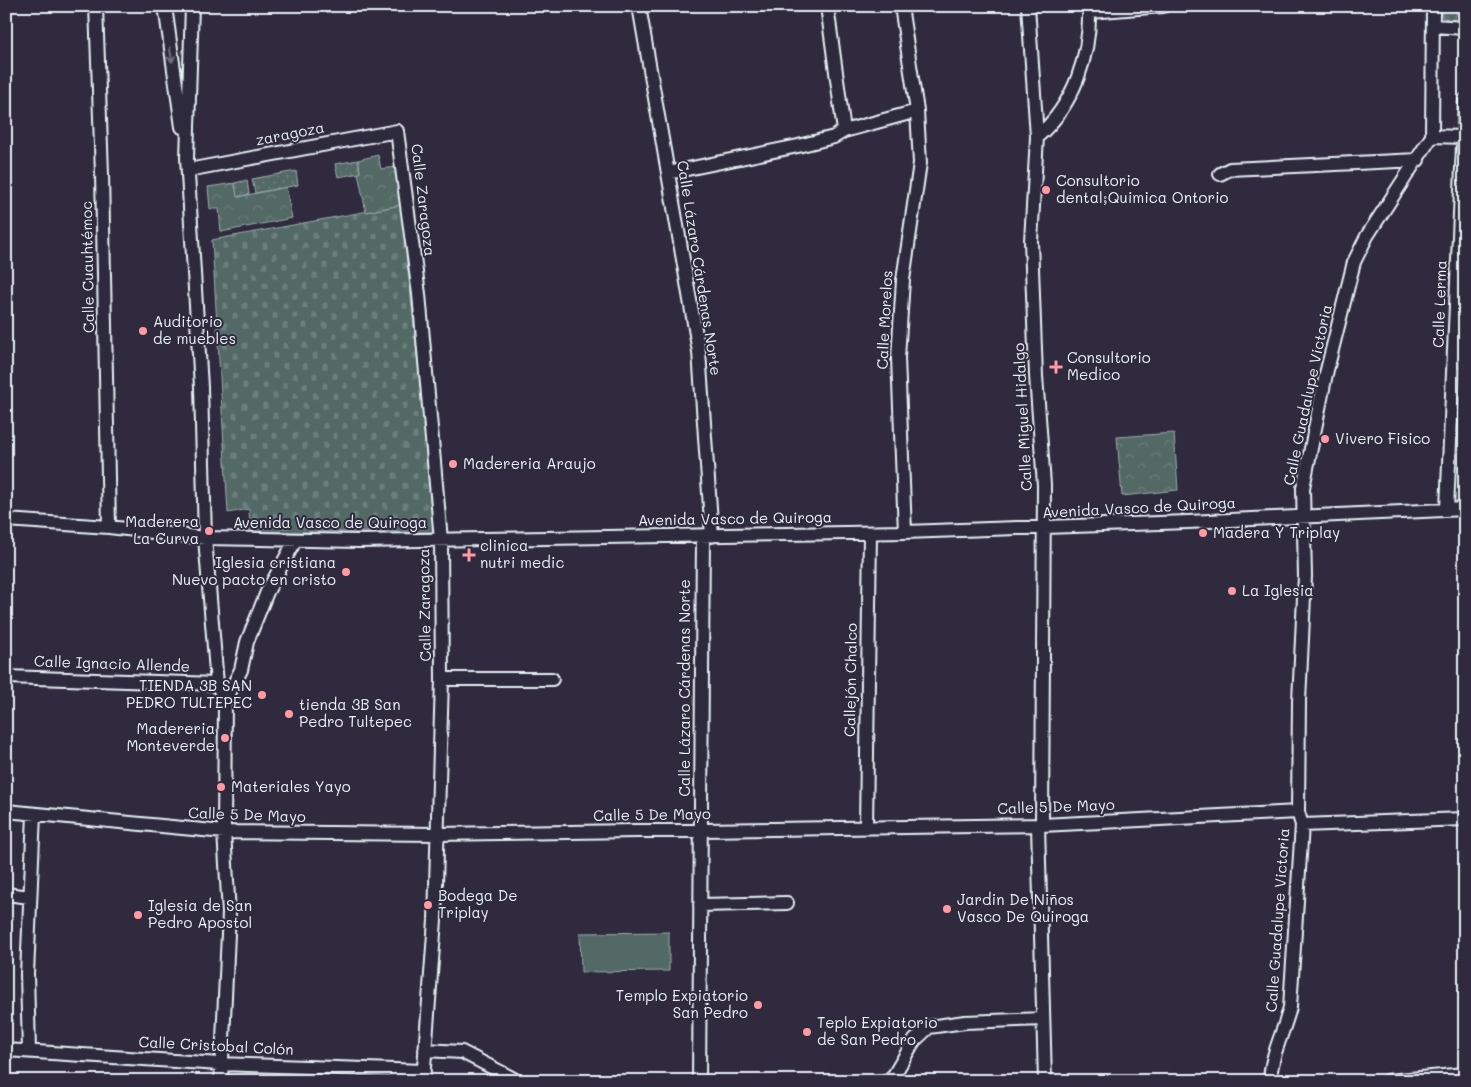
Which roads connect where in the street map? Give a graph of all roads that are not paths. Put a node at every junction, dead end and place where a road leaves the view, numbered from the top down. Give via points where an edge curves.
1 (96, 6) edge
2 (165, 6) edge
3 (192, 6) edge
4 (639, 6) edge
5 (827, 6) edge
6 (901, 6) edge
7 (1028, 6) edge
8 (1163, 6) edge
9 (1433, 6) edge
10 (1090, 9) edge
11 (1433, 26) junction
12 (1465, 28) edge
13 (1465, 100) edge
14 (917, 112) junction
15 (397, 130) joint
16 (844, 131) junction
17 (1432, 136) junction
18 (1037, 137) junction
19 (1463, 137) junction
20 (1418, 160) junction
21 (187, 164) junction
22 (668, 173) junction
23 (1220, 174) dead end
24 (1465, 509) edge
25 (1447, 510) junction
26 (1304, 516) junction
27 (6, 520) edge
28 (109, 527) junction
29 (1044, 528) junction
30 (905, 532) junction
31 (870, 533) junction
32 (707, 536) junction
33 (206, 538) junction
34 (441, 540) junction
35 (295, 541) junction
36 (6, 677) edge
37 (442, 679) junction
38 (552, 680) dead end
39 (217, 684) junction
40 (225, 701) junction
41 (6, 812) edge
42 (1298, 812) junction
43 (34, 814) junction
44 (1465, 819) edge
45 (1040, 825) junction
46 (1302, 825) junction
47 (866, 828) junction
48 (700, 830) junction
49 (224, 832) junction
50 (438, 834) junction
51 (6, 894) edge
52 (30, 897) junction
53 (787, 903) dead end
54 (700, 905) junction
55 (1043, 1018) junction
56 (6, 1050) edge
57 (425, 1050) junction
58 (29, 1051) junction
59 (220, 1064) junction
60 (1465, 1074) edge
61 (423, 1076) edge
62 (514, 1079) dead end
63 (221, 1081) edge
64 (699, 1081) edge
65 (887, 1081) edge
66 (1045, 1081) edge
67 (1270, 1081) edge
68 (1387, 1081) edge

1 - 28 street, Calle Cuauhtémoc
2 -> 21 street
3 - 21 street
4 - 22 street, Calle Lázaro Cárdenas Norte
5 - 16 street
6 - 14 street, Calle Morelos
7 - 18 street, Calle Miguel Hidalgo
8 - 10 street
9 - 11 street, Calle Guadalupe Victoria
10 - 18 street via 1087,45 1078,78 1053,123
11 - 12 street
11 - 17 street, Calle Guadalupe Victoria
13 - 19 street, Calle Lerma
14 - 16 street
14 - 30 street, Calle Morelos via 920,163 903,280 898,358
15 - 21 street, zaragoza
15 - 34 street, Calle Zaragoza via 419,294
16 - 22 street via 834,137 798,146
17 - 19 street
17 - 20 street, Calle Guadalupe Victoria
18 - 29 street, Calle Miguel Hidalgo via 1032,241
19 - 25 street, Calle Lerma
20 - 23 street via 1230,169
20 - 26 street, Calle Guadalupe Victoria via 1367,236 1354,262 1303,488
21 - 33 street via 201,387
22 - 32 street, Calle Lázaro Cárdenas Norte via 699,352
24 - 25 street, Avenida Vasco de Quiroga
25 - 26 street, Avenida Vasco de Quiroga
26 - 29 street, Avenida Vasco de Quiroga
26 - 42 street, Calle Guadalupe Victoria
27 - 28 street, Avenida Vasco de Quiroga
28 - 33 street, Avenida Vasco de Quiroga
29 - 30 street, Avenida Vasco de Quiroga
29 - 45 street, Calle Miguel Hidalgo
30 - 31 street, Avenida Vasco de Quiroga
31 - 32 street, Avenida Vasco de Quiroga
31 - 47 street, Callejón Chalco
32 - 34 street, Avenida Vasco de Quiroga
32 - 48 street, Calle Lázaro Cárdenas Norte
33 - 35 street, Avenida Vasco de Quiroga
33 - 39 street
34 - 35 street, Avenida Vasco de Quiroga
34 - 37 street, Calle Zaragoza
35 - 40 street via 266,592 247,642 241,670
36 - 39 street, Calle Ignacio Allende
37 - 38 street
37 - 50 street, Calle Zaragoza
39 - 40 street
40 - 49 street
41 - 43 street, Calle 5 De Mayo
42 - 45 street, Calle 5 De Mayo
42 - 46 street, Calle Guadalupe Victoria
43 - 49 street, Calle 5 De Mayo
43 - 52 street
44 - 46 street
45 - 47 street, Calle 5 De Mayo
45 - 55 street, Calle Miguel Hidalgo
46 - 67 street, Calle Guadalupe Victoria via 1290,1006 1286,1026 1273,1057
47 - 48 street, Calle 5 De Mayo
48 - 50 street, Calle 5 De Mayo
48 - 54 street, Calle Lázaro Cárdenas Norte
49 - 50 street, Calle 5 De Mayo
49 - 59 street via 229,913
50 - 57 street, Calle Zaragoza via 436,920
51 - 52 street
52 - 58 street
53 - 54 street
54 - 64 street, Calle Lázaro Cárdenas Norte
55 - 65 street via 929,1027 914,1041
55 - 66 street, Calle Miguel Hidalgo
56 - 58 street, Calle Cristobal Colón
57 - 61 street, Calle Zaragoza
57 - 62 street via 462,1052
58 - 59 street, Calle Cristobal Colón
59 - 61 street, Calle Cristobal Colón
59 - 63 street
60 - 68 street

